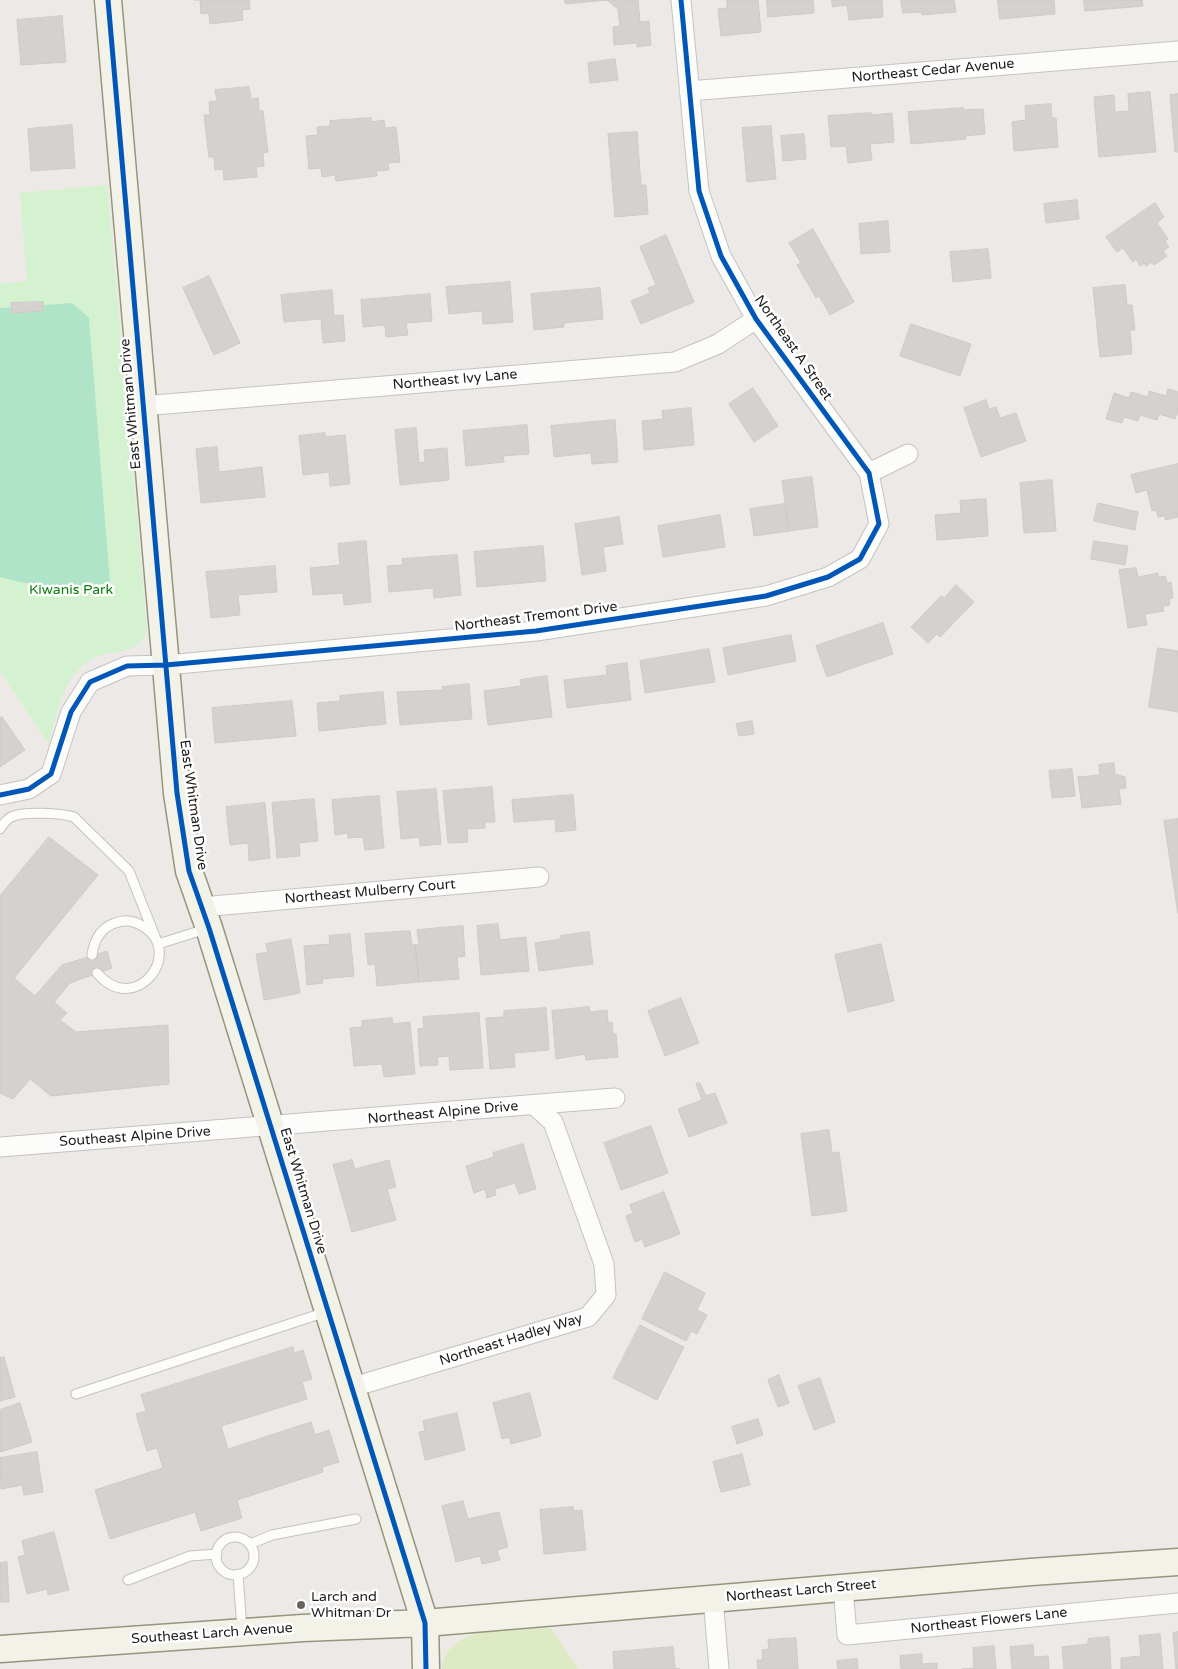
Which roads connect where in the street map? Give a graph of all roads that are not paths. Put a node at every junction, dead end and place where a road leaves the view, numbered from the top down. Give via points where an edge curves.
1 (108, 0) edge
2 (682, 0) edge
3 (1178, 51) edge
4 (688, 91) junction
5 (756, 319) junction
6 (142, 406) junction
7 (908, 454) dead end
8 (869, 473) junction
9 (879, 524) joint
10 (166, 665) junction
11 (0, 795) edge
12 (0, 829) edge
13 (539, 877) dead end
14 (205, 918) junction
15 (158, 944) junction
16 (92, 955) dead end
17 (97, 973) dead end
18 (615, 1098) dead end
19 (534, 1105) junction
20 (271, 1126) junction
21 (0, 1147) edge
22 (328, 1311) junction
23 (353, 1388) junction
24 (76, 1394) dead end
25 (356, 1519) dead end
26 (250, 1544) junction
27 (216, 1554) junction
28 (1178, 1562) edge
29 (238, 1574) junction
30 (128, 1580) dead end
31 (843, 1587) junction
32 (713, 1598) junction
33 (1178, 1603) edge
34 (425, 1623) junction
35 (243, 1632) junction
36 (0, 1649) edge
37 (426, 1669) edge
38 (719, 1669) edge

1 - 6 main road, East Whitman Drive
2 - 4 street, Northeast A Street
3 - 4 street, Northeast Cedar Avenue
4 - 5 street, Northeast A Street via 699,191 721,256
5 - 6 street, Northeast Ivy Lane via 718,344 676,362
5 - 8 street, Northeast A Street
6 - 10 main road, East Whitman Drive
7 - 8 street
8 - 9 street, Northeast A Street
9 - 10 street, Northeast Tremont Drive via 860,559 828,577 766,596 536,630
10 - 11 street, Northeast Tremont Drive via 127,666 90,682 71,712 51,774 30,788
10 - 14 main road, East Whitman Drive via 177,793 189,871
12 - 15 lane via 18,814 65,814 74,817 129,871
13 - 14 street, Northeast Mulberry Court
14 - 15 lane
14 - 20 main road, East Whitman Drive
15 - 16 lane via 147,928 130,921 120,921 110,924 97,937
15 - 17 lane via 160,954 155,972 141,985 122,989 112,986
18 - 19 street, Northeast Alpine Drive
19 - 20 street, Northeast Alpine Drive
19 - 23 street, Northeast Hadley Way via 553,1122 604,1264 606,1295 588,1317
20 - 21 street, Southeast Alpine Drive
20 - 22 main road, East Whitman Drive
22 - 23 main road, East Whitman Drive
22 - 24 lane
23 - 34 main road, East Whitman Drive
25 - 26 lane via 272,1535
26 - 27 lane via 244,1539 230,1538 223,1541
26 - 29 lane via 252,1565
27 - 29 lane via 226,1573
27 - 30 lane via 190,1556
28 - 31 main road, Northeast Larch Street
29 - 35 lane
31 - 32 main road, Northeast Larch Street
31 - 33 street, Northeast Flowers Lane via 847,1635
32 - 34 main road, Northeast Larch Street
32 - 38 street
34 - 35 main road, Southeast Larch Avenue
34 - 37 main road, East Whitman Drive
35 - 36 main road, Southeast Larch Avenue

